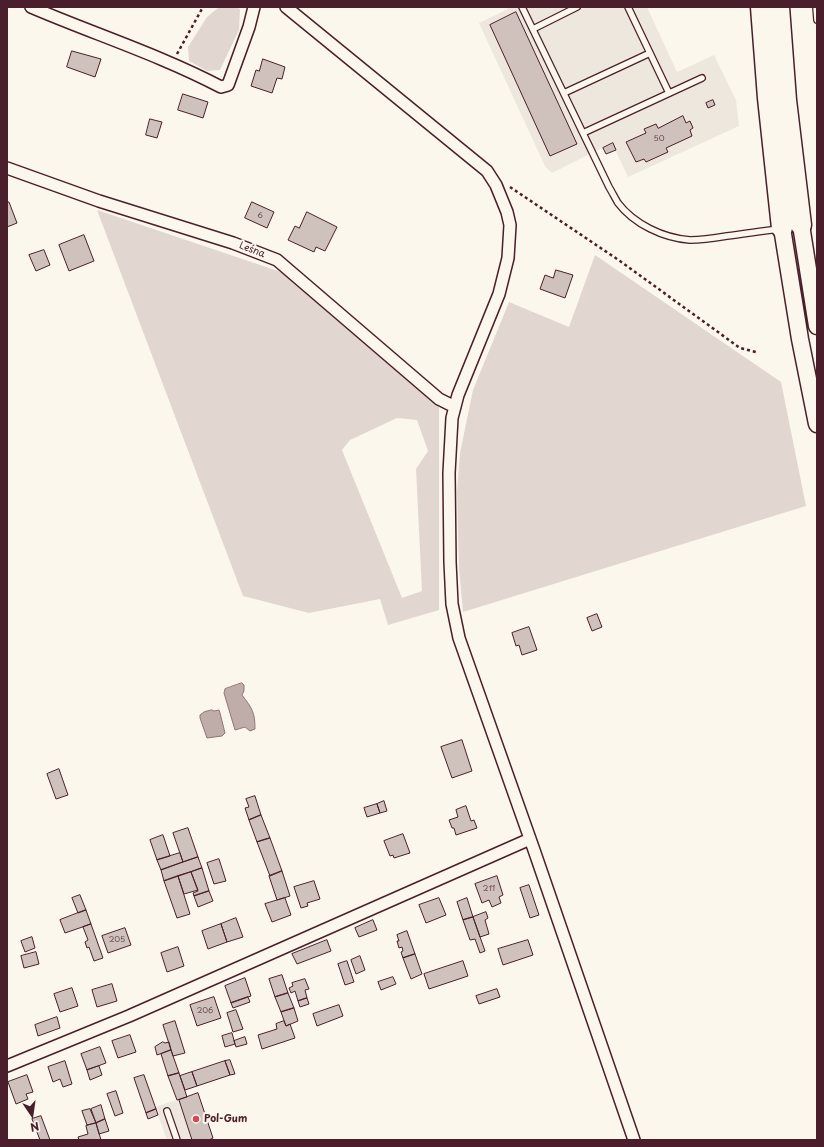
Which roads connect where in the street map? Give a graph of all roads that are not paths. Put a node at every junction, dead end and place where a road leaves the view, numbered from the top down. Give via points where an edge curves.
1 (31, 7) edge
2 (254, 7) edge
3 (286, 7) edge
4 (522, 7) edge
5 (577, 7) edge
6 (628, 7) edge
7 (761, 7) edge
8 (779, 7) edge
9 (816, 7) edge
10 (817, 20) edge
11 (533, 29) junction
12 (650, 53) junction
13 (702, 78) dead end
14 (564, 93) junction
15 (669, 93) junction
16 (583, 133) junction
17 (7, 168) edge
18 (792, 227) junction
19 (817, 326) edge
20 (455, 407) junction
21 (817, 424) edge
22 (530, 838) junction
23 (7, 1066) edge
24 (167, 1111) dead end
25 (177, 1140) edge
26 (634, 1140) edge

1 - 2 street via 172,63 221,87 228,85
3 - 20 street via 487,171 496,185 510,225 508,258 499,294
4 - 11 lane
5 - 11 lane
6 - 12 lane
7 - 18 highway via 768,98
8 - 18 highway
9 - 10 lane
11 - 14 lane
12 - 14 lane
12 - 15 lane
13 - 15 lane
14 - 16 lane
15 - 16 lane
16 - 18 lane via 618,202 628,214 657,232 690,240
17 - 20 street, Leśna via 277,260 439,399
18 - 19 main road
18 - 21 main road via 800,339
20 - 22 street via 449,473 452,604 459,638
22 - 23 street via 129,1016
22 - 26 street
24 - 25 lane

